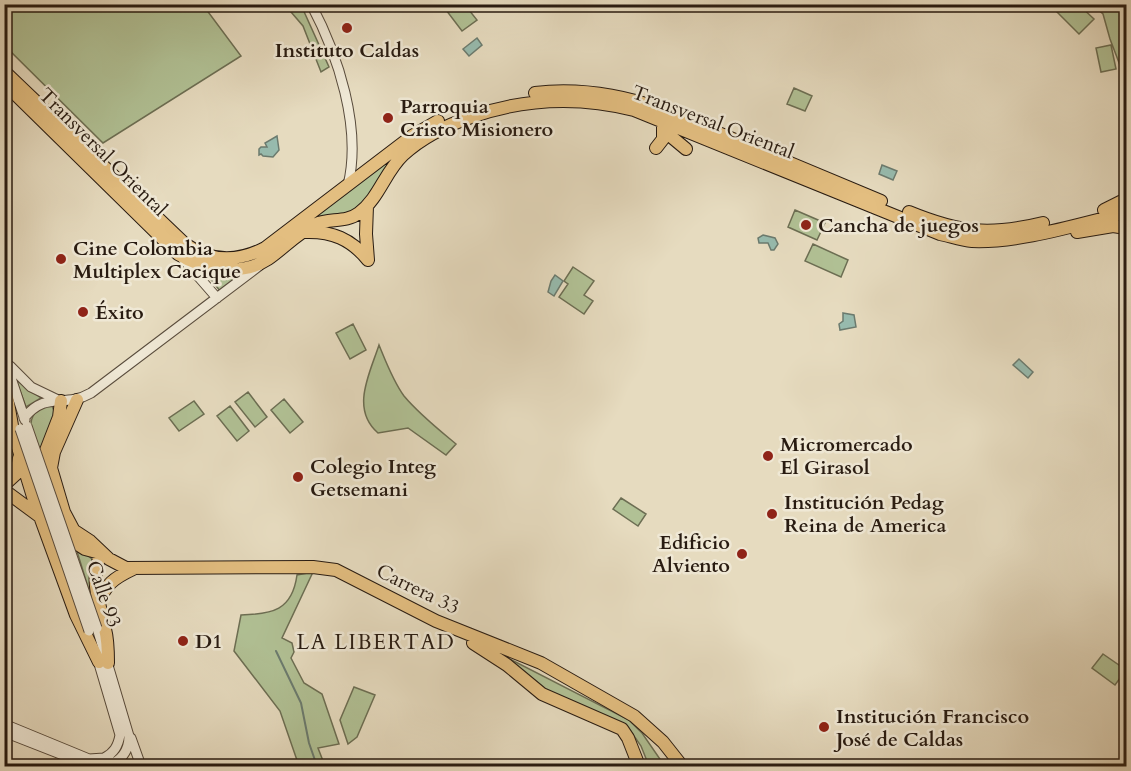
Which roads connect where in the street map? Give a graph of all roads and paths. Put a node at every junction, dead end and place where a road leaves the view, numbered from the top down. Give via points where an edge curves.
1 (311, 4) edge
2 (4, 71) edge
3 (4, 83) edge
4 (4, 89) edge
5 (26, 103) junction
6 (661, 123) junction
7 (656, 148) dead end
8 (686, 149) dead end
9 (352, 154) junction
10 (371, 167) junction
11 (348, 184) junction
12 (1126, 199) edge
13 (1126, 205) edge
14 (367, 206) junction
15 (1104, 210) junction
16 (1126, 213) edge
17 (1126, 228) edge
18 (304, 232) junction
19 (1026, 236) junction
20 (178, 254) junction
21 (267, 259) junction
22 (217, 298) junction
23 (5, 358) edge
24 (5, 385) edge
25 (78, 400) junction
26 (61, 401) junction
27 (68, 417) junction
28 (24, 424) junction
29 (20, 454) junction
30 (51, 465) junction
31 (4, 485) edge
32 (4, 490) edge
33 (40, 517) junction
34 (74, 530) junction
35 (101, 554) junction
36 (133, 569) junction
37 (99, 606) junction
38 (462, 632) junction
39 (103, 662) junction
40 (4, 724) edge
41 (129, 731) junction
42 (4, 732) edge
43 (111, 764) edge
44 (91, 766) edge
45 (141, 766) edge
46 (639, 766) edge
47 (682, 766) edge

1 - 9 street via 341,78
2 - 11 main road, Transversal Oriental via 185,244 203,255 228,259 258,251
3 - 5 main road, Transversal Oriental
4 - 5 main road
5 - 20 main road, Transversal Oriental
6 - 7 main road via 663,139
6 - 8 main road via 673,140
6 - 14 main road, Transversal Oriental via 619,106 574,100 497,108 441,129 415,145 394,165
6 - 19 main road, Transversal Oriental via 940,234 969,241
9 - 10 street via 359,163
9 - 11 street
10 - 11 main road, Transversal Oriental
10 - 15 main road, Transversal Oriental via 421,130 447,117 519,95 574,91 648,104 954,228 983,232 1014,230
12 - 15 main road
13 - 15 main road, Transversal Oriental
14 - 18 main road, Transversal Oriental via 351,218 318,223
14 - 18 main road via 368,260 345,238
16 - 19 main road, Transversal Oriental
17 - 19 main road via 1113,226 1056,236
18 - 21 main road, Transversal Oriental
20 - 21 main road, Transversal Oriental via 195,263 223,268 252,266
20 - 22 street
21 - 22 street
22 - 25 street
23 - 26 street via 25,382
23 - 28 street
24 - 28 street
24 - 29 main road
25 - 26 street
25 - 27 main road
26 - 27 main road via 68,406
26 - 28 street via 38,404
26 - 30 main road via 45,453
27 - 30 main road
28 - 39 street, Calle 93, bridge
29 - 31 main road via 16,474
29 - 33 main road
30 - 34 main road via 64,512
32 - 33 main road, Carrera 33
33 - 34 main road, Carrera 33 via 55,518
33 - 35 main road, Carrera 33 via 85,549
33 - 39 main road via 76,615
34 - 35 main road, Carrera 33
35 - 36 main road, Carrera 33
35 - 37 main road via 95,575
36 - 37 main road via 105,588
36 - 38 main road, Carrera 33 via 326,568
37 - 39 main road via 105,628
38 - 46 main road via 542,694 622,729
38 - 47 main road, Carrera 33 via 541,663 634,716
39 - 41 street, Calle 93
39 - 43 street, Calle 93 via 120,735
40 - 43 street via 89,759
41 - 43 street via 127,749
41 - 45 street, Calle 93
42 - 44 street

